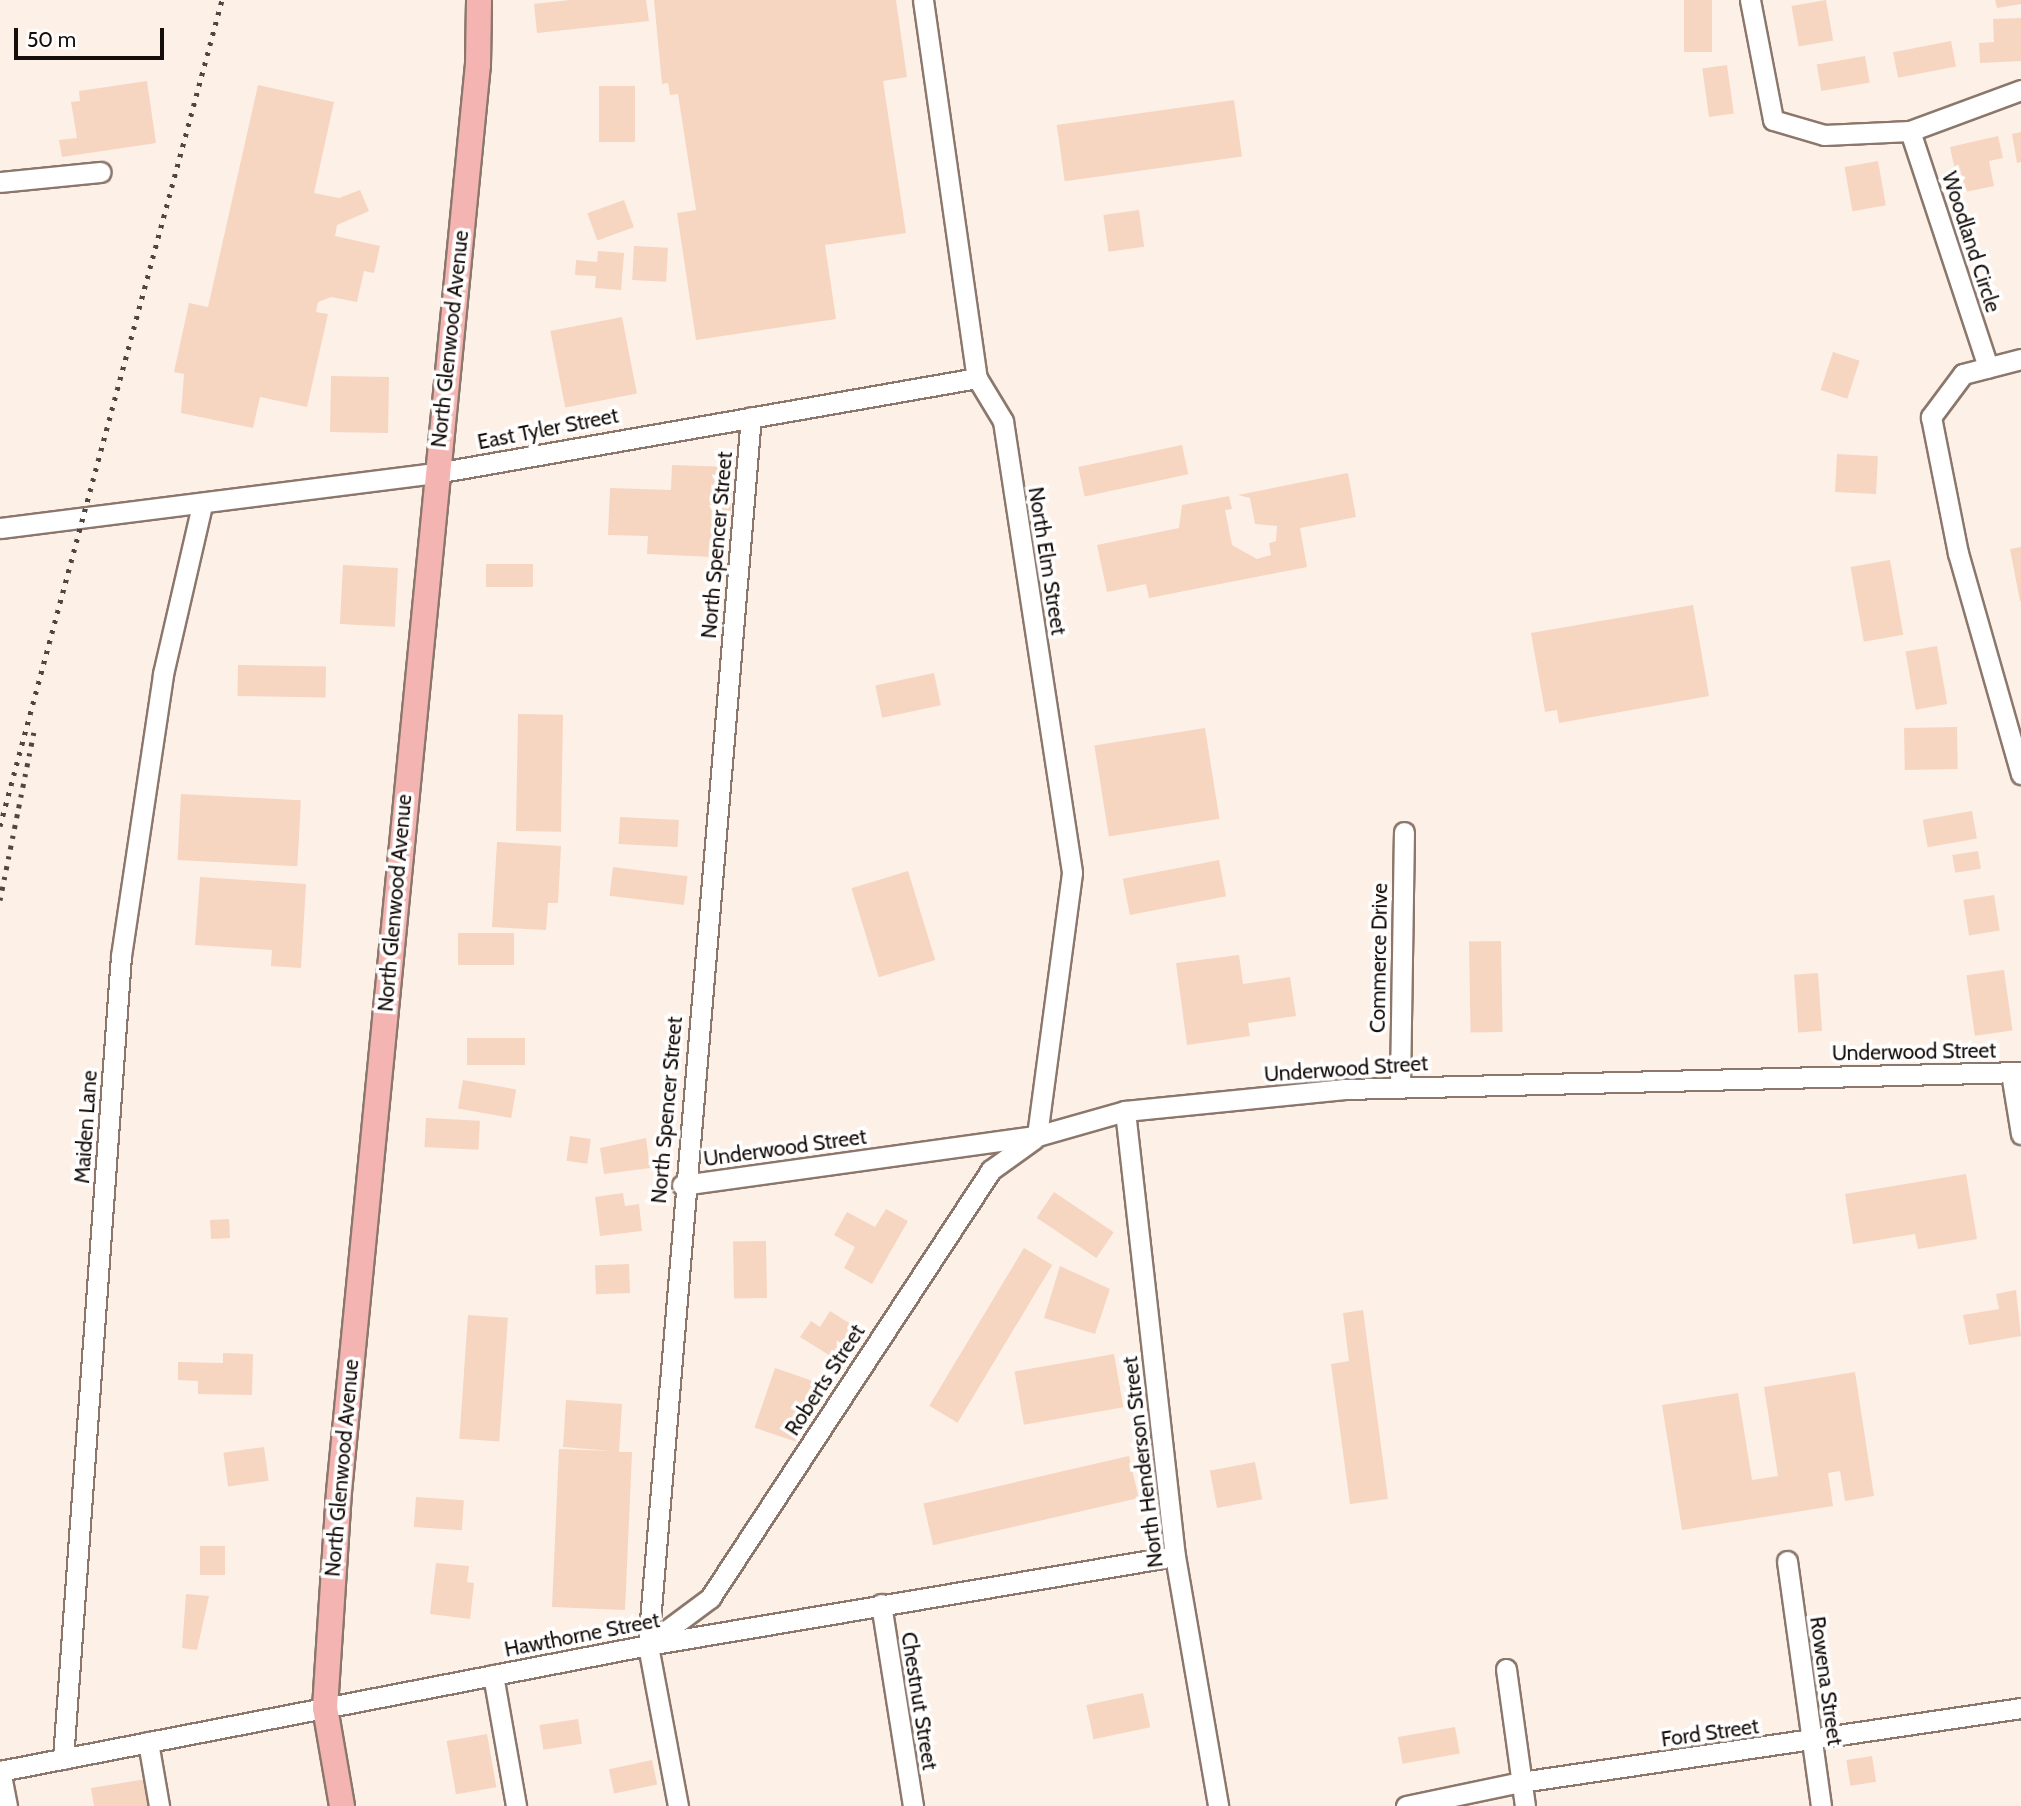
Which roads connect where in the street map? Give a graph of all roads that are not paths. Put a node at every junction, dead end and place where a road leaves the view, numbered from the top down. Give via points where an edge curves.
1 (479, 0) edge
2 (923, 0) edge
3 (1750, 0) edge
4 (2021, 90) edge
5 (1910, 131) junction
6 (101, 172) dead end
7 (0, 182) edge
8 (2021, 359) edge
9 (1988, 367) junction
10 (977, 378) junction
11 (751, 417) junction
12 (436, 473) junction
13 (202, 505) junction
14 (0, 528) edge
15 (2016, 721) edge
16 (2021, 774) edge
17 (1404, 832) dead end
18 (2016, 1072) edge
19 (1400, 1085) junction
20 (1125, 1111) junction
21 (2021, 1134) edge
22 (1037, 1136) junction
23 (682, 1185) junction
24 (1175, 1556) junction
25 (1787, 1561) dead end
26 (881, 1604) junction
27 (648, 1645) junction
28 (1506, 1669) dead end
29 (493, 1675) junction
30 (325, 1708) junction
31 (2021, 1708) edge
32 (148, 1742) junction
33 (1812, 1742) junction
34 (63, 1759) junction
35 (0, 1771) edge
36 (1521, 1782) junction
37 (7, 1806) edge
38 (159, 1806) edge
39 (342, 1806) edge
40 (516, 1806) edge
41 (678, 1806) edge
42 (913, 1806) edge
43 (1218, 1806) edge
44 (1406, 1806) edge
45 (1525, 1806) edge
46 (1821, 1806) edge

1 - 12 main road, North Glenwood Avenue via 478,65
2 - 10 street, North Elm Street
3 - 5 street via 1773,120 1824,135
4 - 5 street
5 - 9 street, Woodland Circle
6 - 7 street
8 - 9 street
9 - 15 street via 1963,374 1931,417 1958,552
10 - 11 street, East Tyler Street
10 - 22 street, North Elm Street via 1003,421 1072,873
11 - 12 street, East Tyler Street
11 - 23 street, North Spencer Street
12 - 13 street, East Tyler Street
12 - 30 main road, North Glenwood Avenue via 339,1492
13 - 14 street, East Tyler Street
13 - 34 street, Maiden Lane via 163,674 121,956
15 - 16 street
17 - 19 street, Commerce Drive
18 - 19 street, Underwood Street
18 - 21 street
19 - 20 street, Underwood Street
20 - 22 street, Underwood Street
20 - 24 street, North Henderson Street
22 - 23 street, Underwood Street
22 - 27 street, Roberts Street via 992,1170 710,1598
23 - 27 street, North Spencer Street
24 - 26 street, Hawthorne Street
24 - 43 street, North Henderson Street
25 - 33 street, Rowena Street
26 - 27 street, Hawthorne Street
26 - 42 street, Chestnut Street
27 - 29 street, Hawthorne Street
27 - 41 street, North Spencer Street
28 - 36 street
29 - 30 street, Hawthorne Street
29 - 40 street
30 - 32 street, Hawthorne Street
30 - 39 main road, North Glenwood Avenue
31 - 33 street, Ford Street
32 - 34 street, Hawthorne Street
32 - 38 street
33 - 36 street, Ford Street
33 - 46 street, Rowena Street
34 - 35 street, Hawthorne Street
35 - 37 street
36 - 44 street, Ford Street
36 - 45 street

